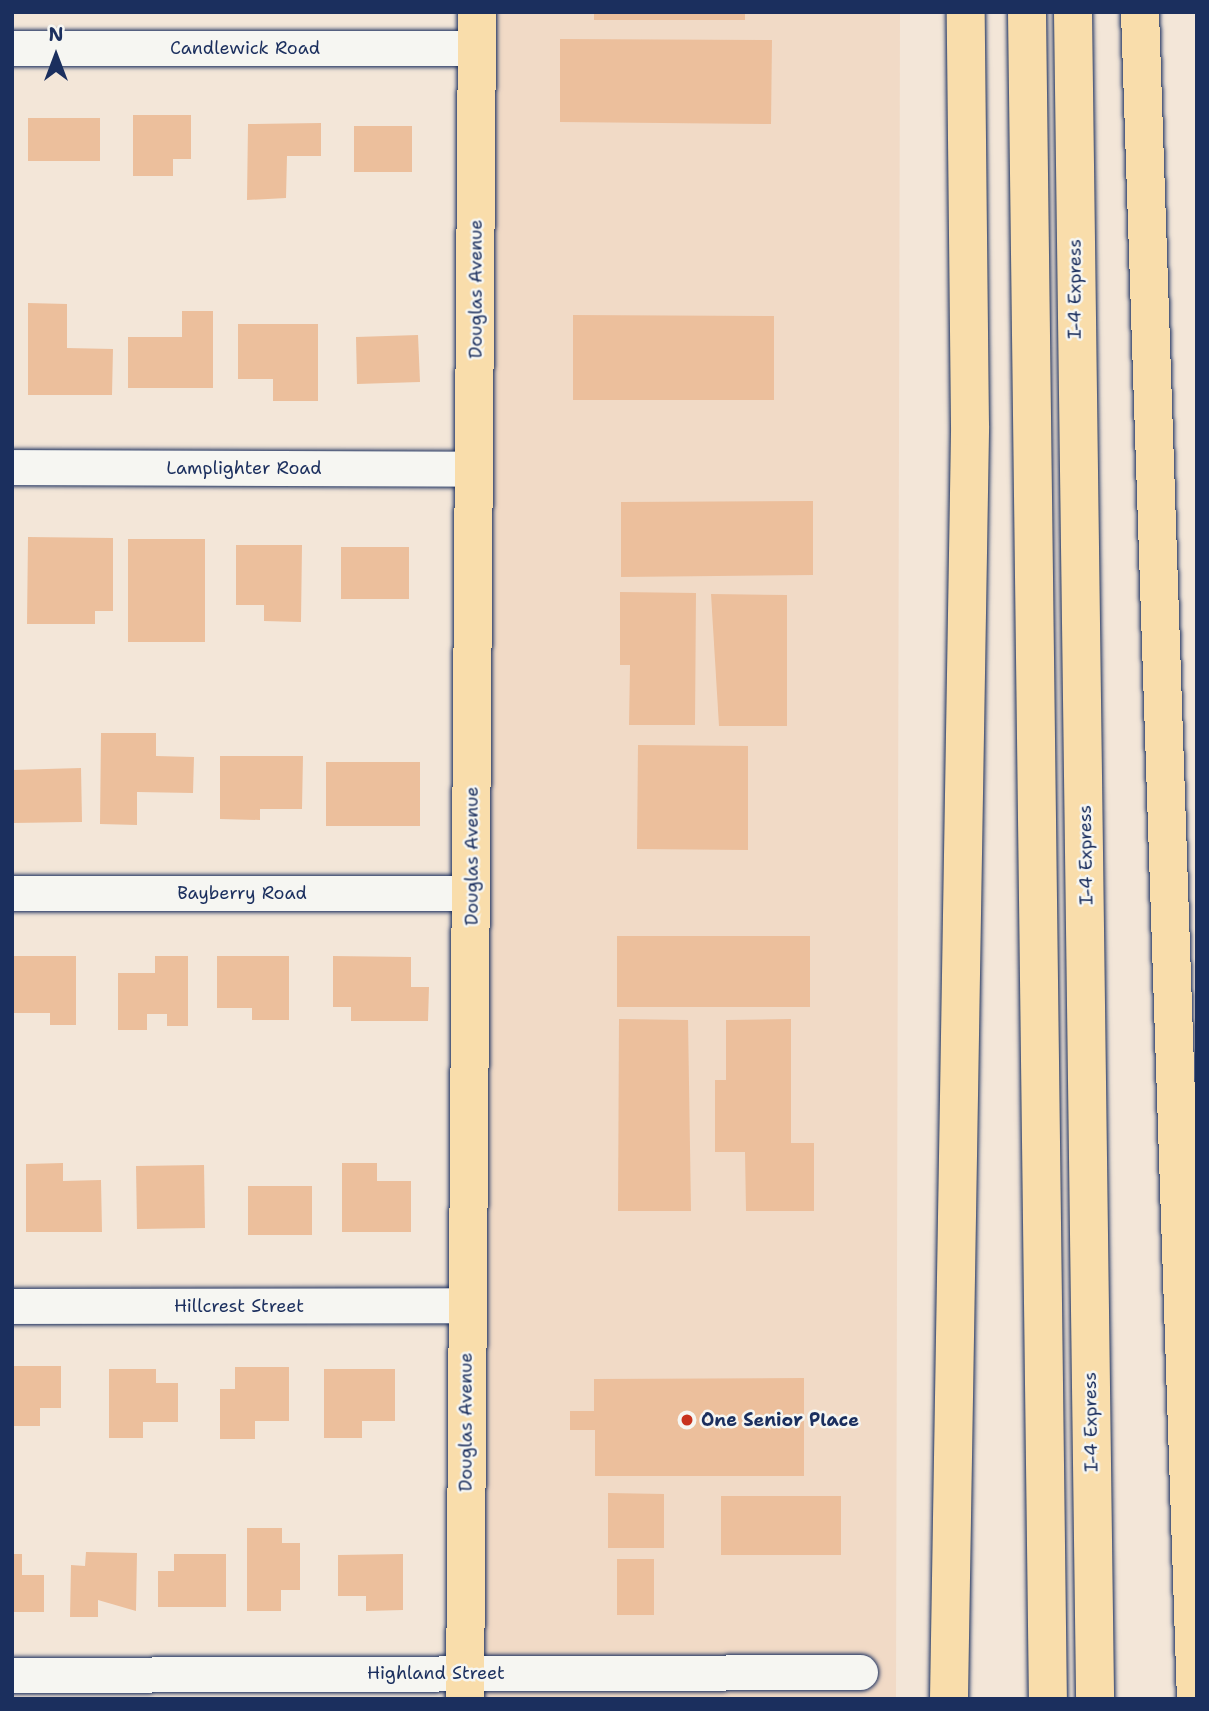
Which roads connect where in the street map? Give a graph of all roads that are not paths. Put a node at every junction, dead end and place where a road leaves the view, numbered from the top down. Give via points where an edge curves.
1 (966, 12) edge
2 (1027, 12) edge
3 (1073, 12) edge
4 (1140, 12) edge
5 (477, 30) edge
6 (12, 48) edge
7 (12, 467) edge
8 (475, 468) junction
9 (12, 893) edge
10 (472, 893) junction
11 (466, 1305) junction
12 (12, 1306) edge
13 (860, 1672) dead end
14 (12, 1675) edge
15 (466, 1686) edge
16 (949, 1699) edge
17 (1048, 1699) edge
18 (1095, 1699) edge
19 (1196, 1699) edge

1 - 16 main road via 970,426
2 - 17 main road
3 - 18 main road, I-4 Express
4 - 19 main road
5 - 6 street, Candlewick Road
5 - 8 main road, Douglas Avenue
7 - 8 street, Lamplighter Road
8 - 10 main road, Douglas Avenue
9 - 10 street, Bayberry Road
10 - 11 main road, Douglas Avenue
11 - 12 street, Hillcrest Street
11 - 15 main road, Douglas Avenue
13 - 15 street, Highland Street
14 - 15 street, Highland Street

